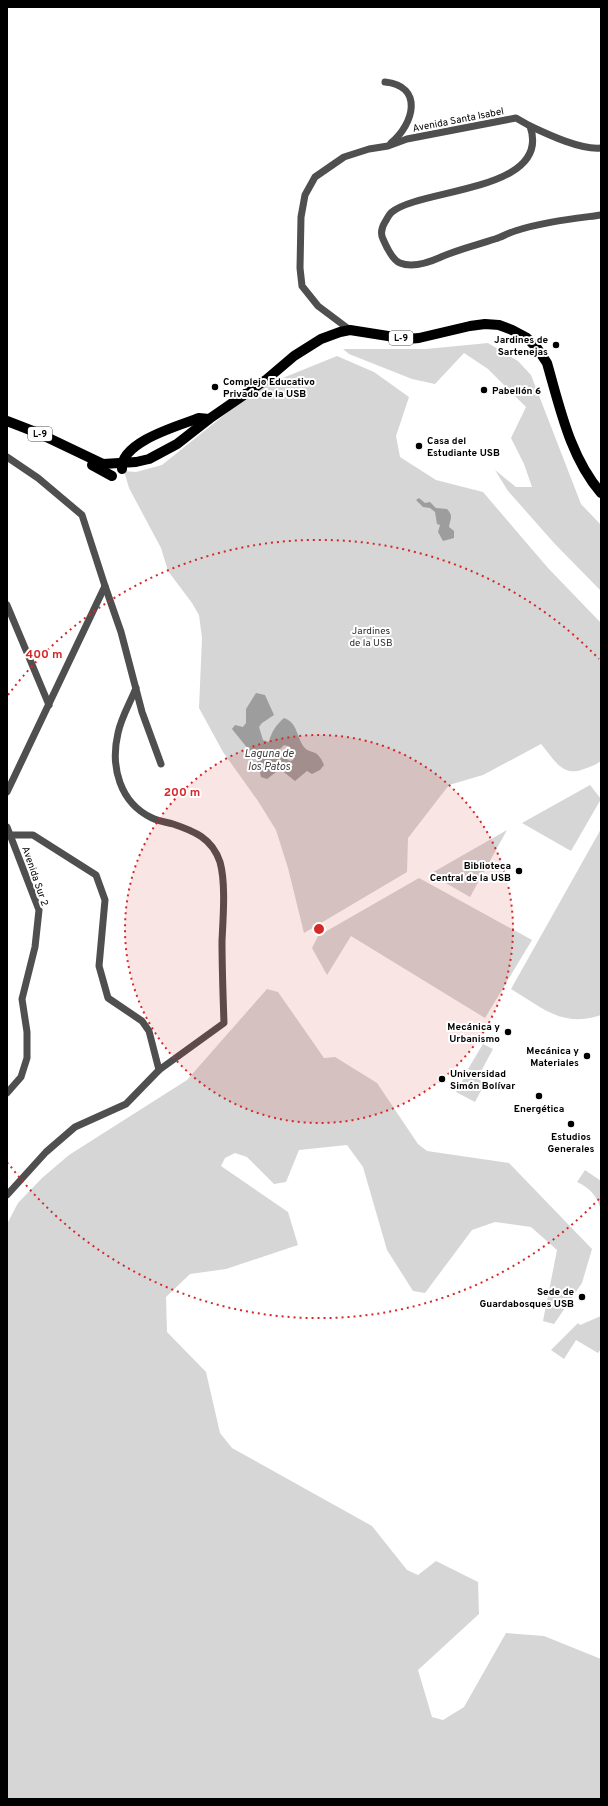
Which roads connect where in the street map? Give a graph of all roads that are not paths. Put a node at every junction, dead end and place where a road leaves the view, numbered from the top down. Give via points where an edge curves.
1 (385, 82) dead end
2 (530, 126) junction
3 (388, 146) junction
4 (601, 148) edge
5 (601, 214) edge
6 (350, 330) junction
7 (209, 419) junction
8 (7, 421) edge
9 (71, 450) junction
10 (7, 457) edge
11 (122, 470) dead end
12 (112, 476) dead end
13 (601, 494) edge
14 (105, 586) junction
15 (7, 605) edge
16 (136, 688) junction
17 (50, 705) junction
18 (161, 764) dead end
19 (7, 792) edge
20 (7, 827) edge
21 (11, 835) junction
22 (158, 1070) junction
23 (7, 1093) edge
24 (7, 1195) edge

1 - 3 street via 396,83 407,92 413,105 410,118 397,138
2 - 3 street, Avenida Santa Isabel via 516,118 407,139
2 - 4 street, Avenida Santa Isabel via 580,146
2 - 5 street via 534,137 532,148 519,167 477,186 404,205 391,212 382,227 382,237 391,254 399,263 413,265 433,261 454,251 515,231 560,220
3 - 6 street, Avenida Santa Isabel via 344,157 315,177 305,195 301,217 302,286 318,306
6 - 7 main road, L-9 via 321,339
6 - 13 main road, L-9 via 407,339 485,324 505,328 527,338 547,363 578,458
7 - 9 main road, L-9 via 177,444 149,459 136,462 109,464 94,461
7 - 11 main road via 199,418 139,443 122,462
8 - 9 main road, L-9
9 - 12 main road
10 - 14 street via 38,478 82,515
14 - 16 street
14 - 17 street
15 - 17 street
16 - 18 street
16 - 22 street via 118,732 115,749 116,773 122,790 134,807 153,819 200,834 220,862 223,894 224,1023
17 - 19 street
20 - 21 street, Avenida Sur 2
21 - 22 street via 34,835 96,875 105,900 98,966 108,998 142,1021 150,1031
21 - 23 street, Avenida Sur 2 via 39,910 35,946 22,999 27,1032 27,1058 21,1077
22 - 24 street via 126,1104 75,1127 46,1152

